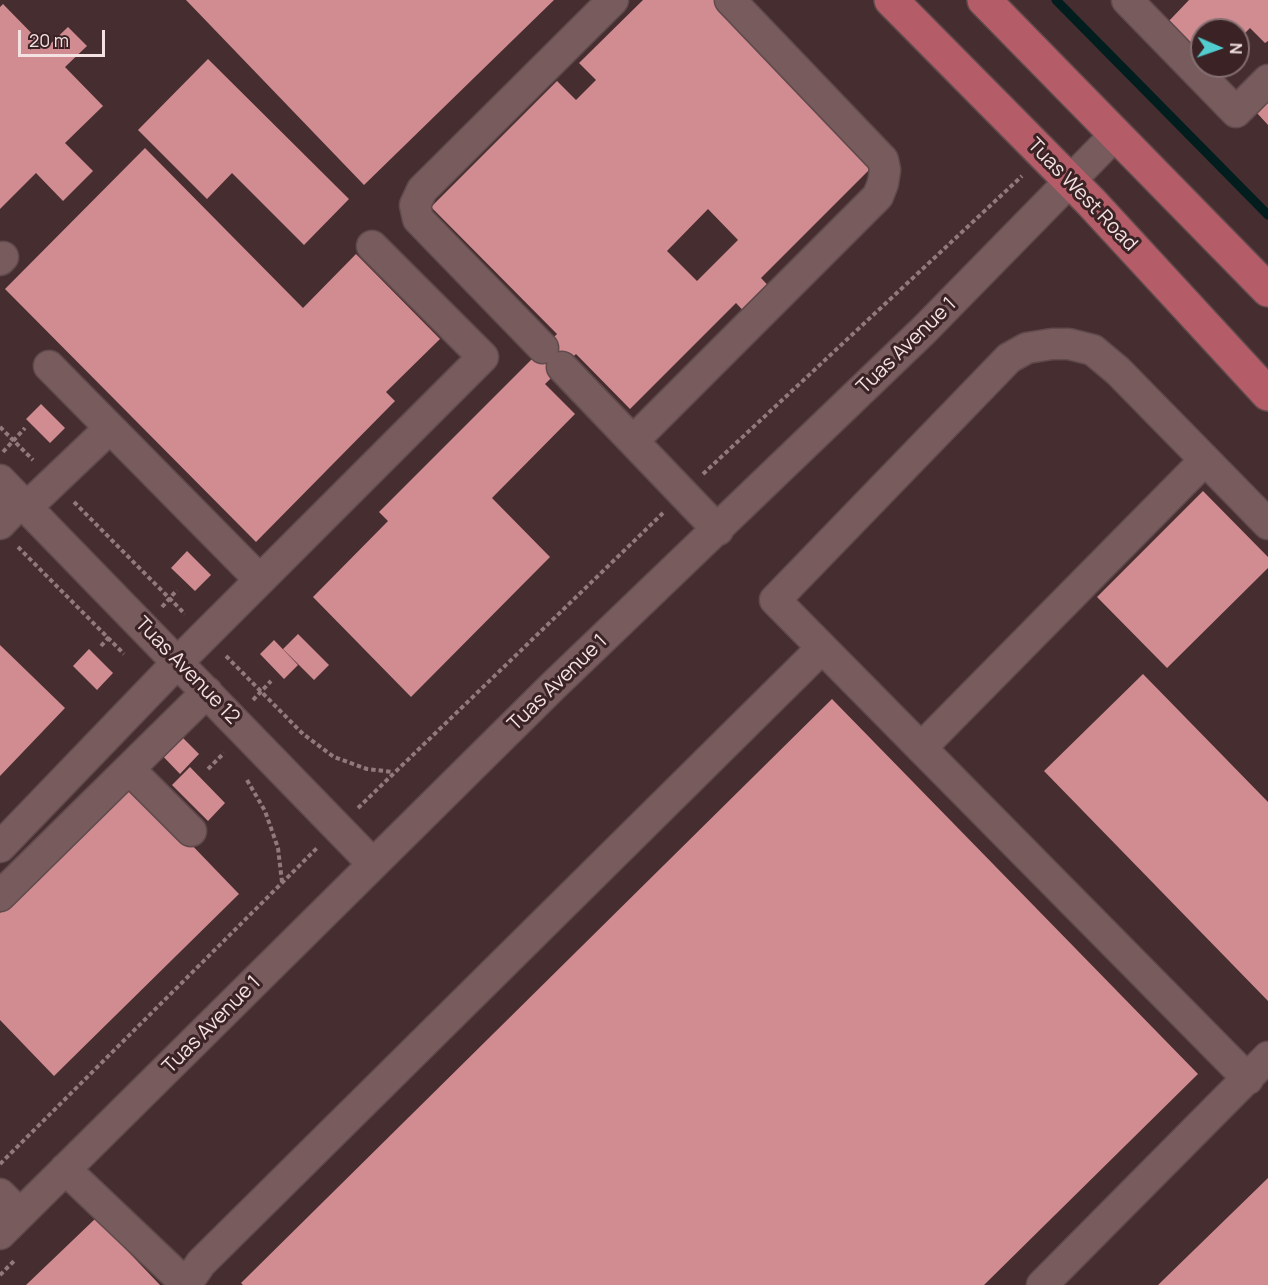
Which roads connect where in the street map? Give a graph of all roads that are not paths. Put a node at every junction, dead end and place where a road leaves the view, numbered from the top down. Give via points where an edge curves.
1 (613, 0) edge
2 (730, 0) edge
3 (891, 0) edge
4 (984, 0) edge
5 (1127, 0) edge
6 (1268, 80) edge
7 (1116, 134) junction
8 (1071, 183) junction
9 (372, 246) dead end
10 (1268, 290) edge
11 (49, 366) dead end
12 (1268, 394) edge
13 (110, 428) junction
14 (633, 441) junction
15 (1205, 460) junction
16 (0, 480) edge
17 (24, 504) junction
18 (0, 524) edge
19 (1268, 524) edge
20 (718, 530) junction
21 (260, 580) junction
22 (822, 648) junction
23 (178, 662) junction
24 (207, 692) junction
25 (921, 748) junction
26 (129, 769) junction
27 (191, 831) dead end
28 (0, 847) edge
29 (373, 864) junction
30 (0, 896) edge
31 (1268, 1057) edge
32 (1248, 1079) junction
33 (66, 1169) junction
34 (7, 1214) edge
35 (186, 1284) edge
36 (1042, 1285) edge

1 - 14 street via 422,190 416,205 418,219
2 - 14 street via 883,160 883,183 878,196
3 - 8 main road, Tuas West Road
4 - 7 main road
5 - 6 street via 1236,112
7 - 8 street, Tuas Avenue 1
7 - 10 main road
8 - 12 main road, Tuas West Road
8 - 20 street, Tuas Avenue 1
9 - 21 street via 483,357
11 - 13 street
13 - 17 street
13 - 21 street
14 - 20 street
15 - 19 street
15 - 22 street via 1093,350 1069,344 1027,348 1009,358 775,600
15 - 25 street
16 - 17 street, Tuas Avenue 12
17 - 18 street
17 - 23 street, Tuas Avenue 12
20 - 29 street, Tuas Avenue 1
21 - 23 street
22 - 25 street
22 - 35 street via 209,1254
23 - 24 street, Tuas Avenue 12
23 - 28 street
24 - 26 street
24 - 29 street, Tuas Avenue 12
25 - 32 street
26 - 27 street
26 - 30 street
29 - 33 street, Tuas Avenue 1
31 - 32 street
32 - 36 street
33 - 34 street, Tuas Avenue 1
33 - 35 street

